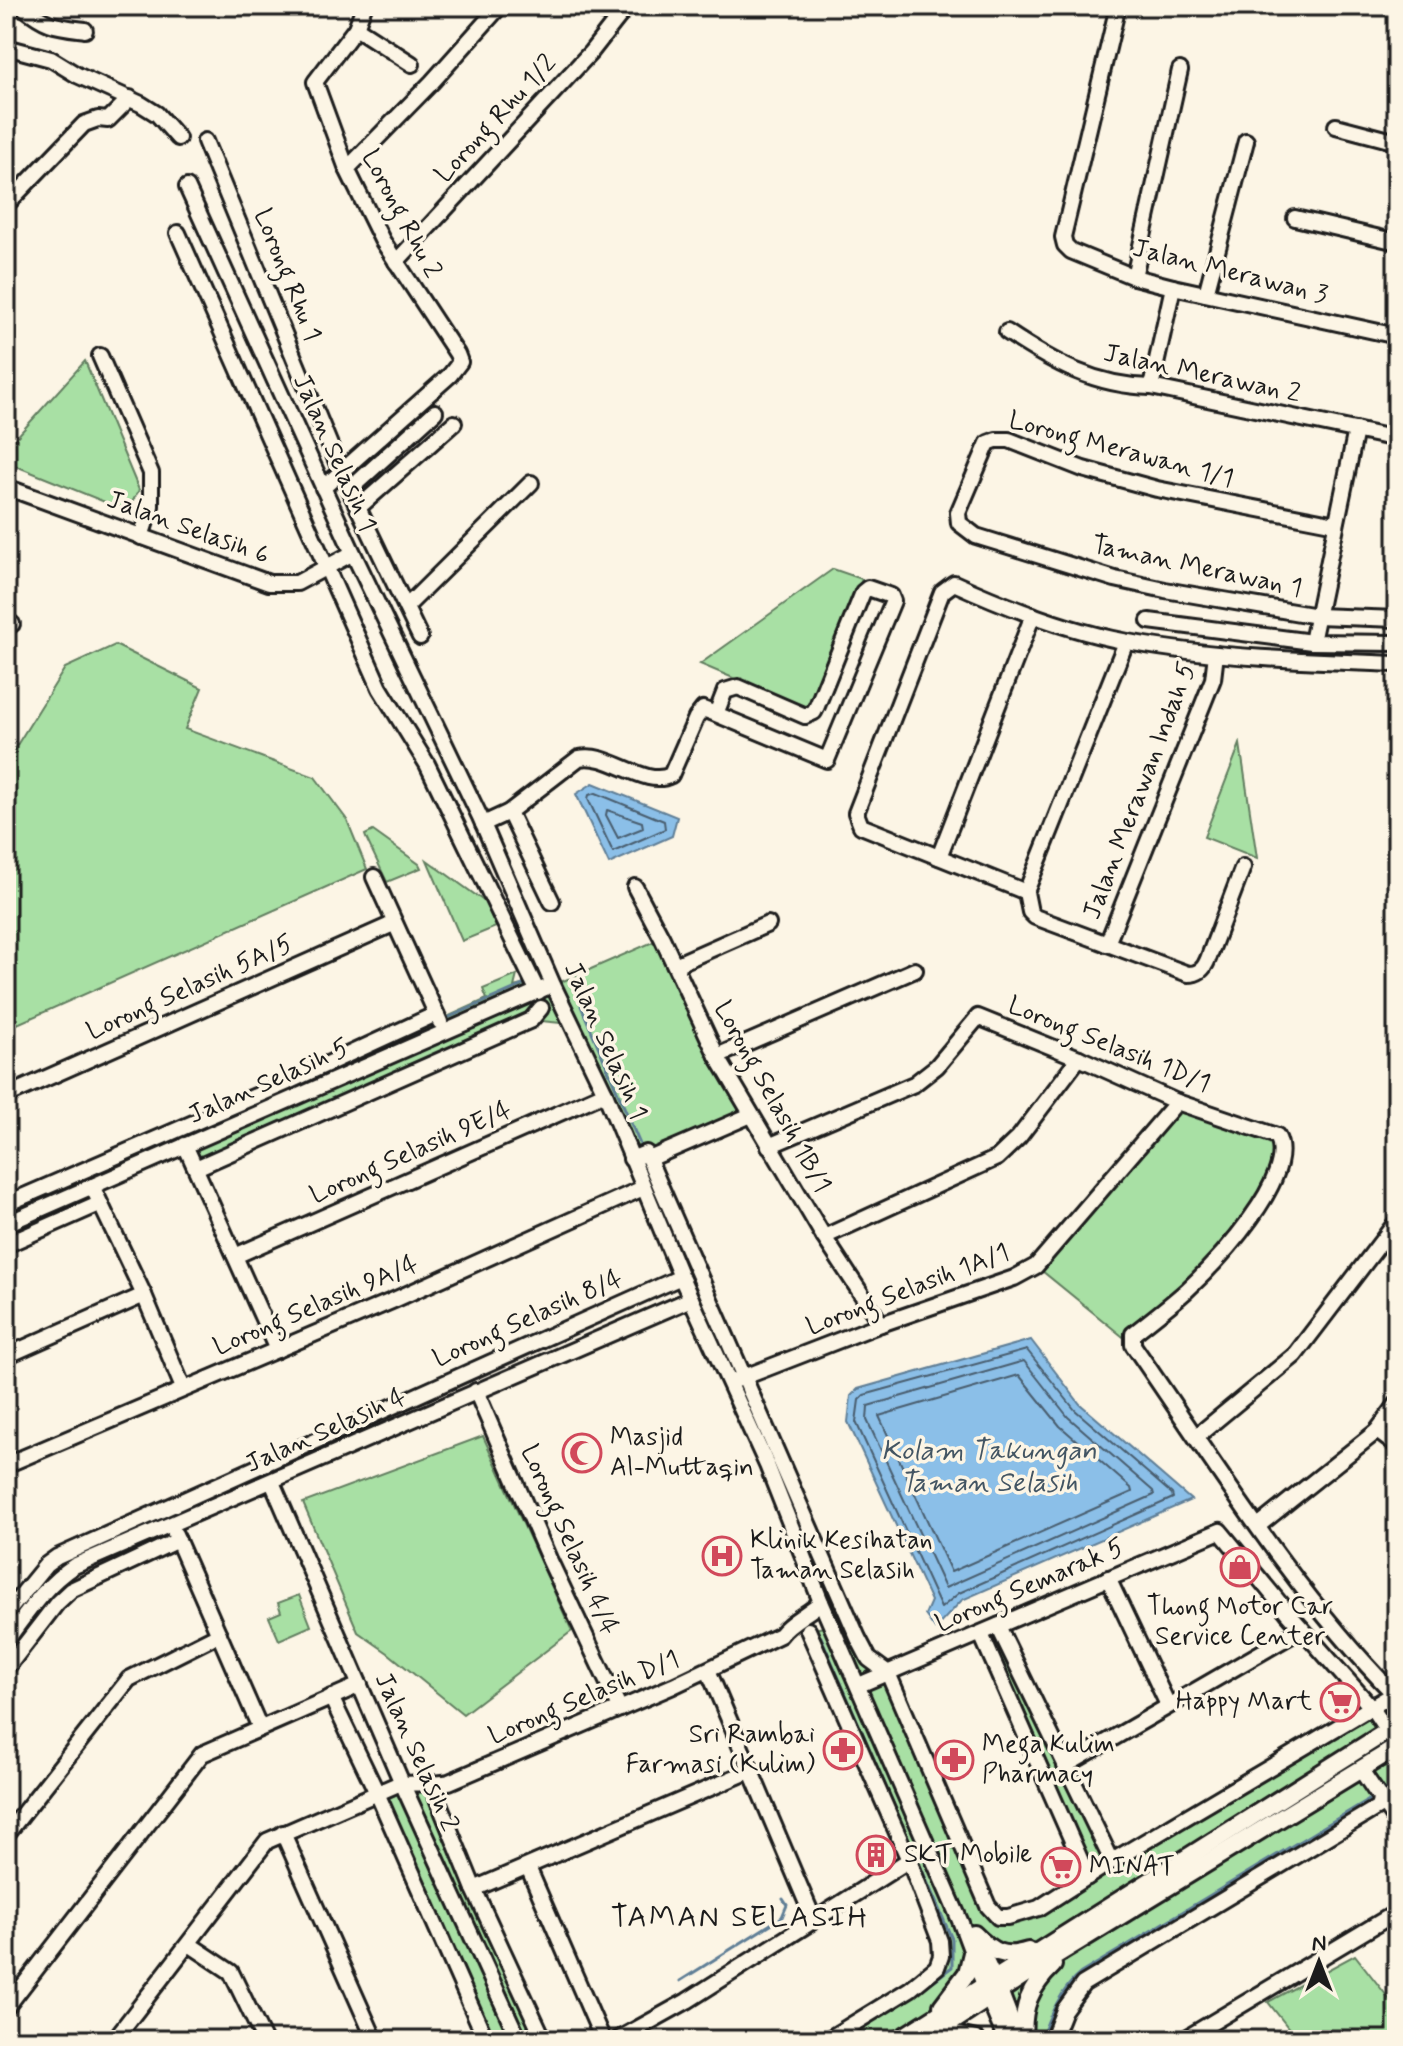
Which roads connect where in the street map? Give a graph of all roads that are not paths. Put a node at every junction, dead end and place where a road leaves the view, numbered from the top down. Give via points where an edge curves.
1 (22, 6) edge
2 (364, 6) edge
3 (500, 6) edge
4 (589, 6) edge
5 (1118, 6) edge
6 (623, 11) edge
7 (356, 28) junction
8 (85, 30) dead end
9 (6, 47) edge
10 (412, 64) dead end
11 (1180, 70) dead end
12 (130, 98) junction
13 (1336, 126) dead end
14 (178, 138) dead end
15 (205, 141) dead end
16 (1246, 141) dead end
17 (1397, 142) edge
18 (347, 169) junction
19 (187, 187) dead end
20 (6, 205) edge
21 (1295, 218) dead end
22 (178, 233) dead end
23 (1397, 242) edge
24 (396, 262) junction
25 (1134, 277) junction
26 (1173, 287) junction
27 (1206, 294) junction
28 (1007, 332) dead end
29 (1397, 336) edge
30 (100, 356) dead end
31 (1151, 387) junction
32 (435, 412) dead end
33 (454, 423) dead end
34 (1356, 430) junction
35 (1397, 439) edge
36 (341, 472) junction
37 (531, 483) dead end
38 (6, 487) edge
39 (323, 488) junction
40 (349, 490) junction
41 (358, 508) junction
42 (958, 513) joint
43 (1336, 524) junction
44 (141, 537) junction
45 (353, 553) junction
46 (327, 568) junction
47 (406, 607) junction
48 (1033, 615) junction
49 (1317, 616) junction
50 (1397, 619) edge
51 (1149, 621) dead end
52 (420, 637) dead end
53 (1126, 642) junction
54 (1312, 642) junction
55 (1397, 643) edge
56 (1216, 654) junction
57 (1397, 664) edge
58 (716, 714) junction
59 (509, 812) junction
60 (482, 821) junction
61 (460, 829) junction
62 (939, 857) junction
63 (1243, 867) dead end
64 (374, 877) dead end
65 (635, 887) dead end
66 (1026, 892) junction
67 (552, 902) dead end
68 (393, 924) junction
69 (768, 924) dead end
70 (1107, 944) junction
71 (675, 965) junction
72 (915, 970) dead end
73 (553, 985) junction
74 (538, 992) junction
75 (500, 1008) junction
76 (541, 1008) junction
77 (436, 1014) junction
78 (571, 1024) junction
79 (446, 1031) junction
80 (717, 1056) junction
81 (1079, 1058) junction
82 (605, 1093) junction
83 (6, 1096) edge
84 (1177, 1102) junction
85 (751, 1115) junction
86 (185, 1145) junction
87 (769, 1146) junction
88 (631, 1159) junction
89 (649, 1159) junction
90 (196, 1168) junction
91 (92, 1186) junction
92 (643, 1188) junction
93 (6, 1204) edge
94 (99, 1204) junction
95 (1397, 1221) edge
96 (6, 1224) edge
97 (824, 1237) junction
98 (6, 1245) edge
99 (235, 1256) junction
100 (681, 1277) junction
101 (144, 1295) junction
102 (691, 1299) junction
103 (881, 1324) junction
104 (277, 1350) junction
105 (6, 1356) edge
106 (736, 1381) junction
107 (183, 1388) junction
108 (476, 1391) junction
109 (1397, 1404) edge
110 (354, 1424) junction
111 (1377, 1431) junction
112 (1197, 1436) junction
113 (362, 1441) junction
114 (1397, 1446) edge
115 (6, 1465) edge
116 (272, 1482) junction
117 (171, 1525) junction
118 (1258, 1526) junction
119 (178, 1540) junction
120 (1108, 1578) junction
121 (821, 1602) junction
122 (6, 1614) edge
123 (831, 1626) junction
124 (998, 1626) junction
125 (1302, 1629) junction
126 (808, 1630) junction
127 (219, 1634) junction
128 (981, 1634) junction
129 (780, 1635) junction
130 (6, 1641) edge
131 (6, 1669) edge
132 (708, 1670) junction
133 (888, 1673) junction
134 (360, 1685) junction
135 (859, 1685) junction
136 (1396, 1693) edge
137 (331, 1697) junction
138 (1168, 1705) junction
139 (1372, 1708) junction
140 (620, 1709) junction
141 (260, 1728) junction
142 (1395, 1737) edge
143 (1065, 1766) junction
144 (752, 1770) junction
145 (1365, 1777) junction
146 (402, 1783) junction
147 (432, 1786) junction
148 (377, 1793) junction
149 (1383, 1804) junction
150 (1397, 1823) edge
151 (283, 1833) junction
152 (6, 1835) edge
153 (909, 1860) junction
154 (1112, 1861) junction
155 (528, 1867) junction
156 (1088, 1877) junction
157 (474, 1889) junction
158 (1397, 1912) edge
159 (814, 1920) junction
160 (968, 1929) junction
161 (1056, 1942) junction
162 (189, 1944) junction
163 (1075, 1945) junction
164 (972, 1953) junction
165 (992, 1988) junction
166 (6, 2008) edge
167 (931, 2020) junction
168 (120, 2038) edge
169 (264, 2040) edge
170 (375, 2040) edge
171 (486, 2040) edge
172 (519, 2040) edge
173 (544, 2040) edge
174 (603, 2040) edge
175 (617, 2040) edge
176 (827, 2040) edge
177 (898, 2040) edge
178 (925, 2040) edge
179 (932, 2040) edge
180 (976, 2040) edge
181 (1007, 2040) edge
182 (1018, 2040) edge
183 (1024, 2040) edge
184 (1052, 2040) edge
185 (1183, 2040) edge

1 - 8 street via 51,26
2 - 7 street
3 - 18 street
4 - 6 street
5 - 25 street, Jalan Merawan 3 via 1063,237 1071,251
6 - 24 street, Lorong Rhu 1/2
7 - 10 street
7 - 18 street, Lorong Rhu 2 via 315,82
9 - 12 street via 51,59
11 - 25 street
12 - 14 street via 157,114
12 - 20 street via 108,120 84,124
13 - 17 street
15 - 36 street, Lorong Rhu 1
16 - 27 street
18 - 24 street, Lorong Rhu 2
19 - 39 street, Jalan Selasih 1
21 - 23 street
22 - 46 street
24 - 36 street, Lorong Rhu 2 via 460,362
25 - 26 street, Jalan Merawan 3
26 - 27 street, Jalan Merawan 3
26 - 31 street
27 - 29 street, Jalan Merawan 3
28 - 31 street, Jalan Merawan 2 via 1073,371 1122,386
30 - 44 street via 151,473 151,506
31 - 34 street, Jalan Merawan 2
32 - 40 street
33 - 41 street
34 - 35 street, Jalan Merawan 2
34 - 43 street
36 - 39 street
36 - 40 street, Lorong Rhu 1
37 - 47 street
38 - 44 street, Jalan Selasih 6
39 - 45 street, Jalan Selasih 1
40 - 41 street, Lorong Rhu 1
41 - 47 street, Lorong Rhu 1
42 - 43 street, Lorong Merawan 1/1 via 988,443 1009,440 1083,469 1157,489
42 - 49 street, Taman Merawan 1 via 959,523 976,536 1115,579
43 - 49 street
44 - 46 street, Jalan Selasih 6 via 269,583 297,583
45 - 46 street, Jalan Selasih 6
45 - 60 street, Jalan Selasih 1
46 - 61 street via 380,688
47 - 52 street, Lorong Rhu 1
48 - 53 street
48 - 62 street
48 - 62 street via 954,583 942,592 856,813 861,826
49 - 50 street, Taman Merawan 1
49 - 54 street
51 - 54 street
53 - 56 street
53 - 66 street
54 - 55 street
56 - 57 street
56 - 70 street, Jalan Merawan Indah 5 via 1213,679
58 - 58 street via 725,691 738,687 805,716 814,712 863,592 868,588 891,596 827,760
58 - 59 street via 703,709 671,775 663,779 590,756 579,758
59 - 60 street
59 - 67 street
60 - 61 street
60 - 73 street, Jalan Selasih 1
61 - 74 street
62 - 66 street
63 - 70 street via 1208,959 1195,974
64 - 68 street
65 - 71 street, Lorong Selasih 1B/1
66 - 70 street via 1035,917
68 - 77 street
68 - 83 street, Lorong Selasih 5A/5
69 - 71 street
71 - 80 street, Lorong Selasih 1B/1
72 - 80 street
73 - 74 street, Jalan Selasih 5
73 - 78 street, Jalan Selasih 1
74 - 75 street, Jalan Selasih 5
75 - 76 street
75 - 79 street, Jalan Selasih 5
76 - 78 street
76 - 90 street via 531,1020
77 - 79 street
77 - 93 street
78 - 82 street, Jalan Selasih 1
79 - 86 street, Jalan Selasih 5
80 - 85 street, Lorong Selasih 1B/1
81 - 84 street, Lorong Selasih 1D/1
81 - 87 street, Lorong Selasih 1D/1 via 978,1017 937,1066 914,1084
81 - 97 street via 997,1158
82 - 88 street, Jalan Selasih 1
82 - 99 street, Lorong Selasih 9E/4
84 - 103 street, Lorong Selasih 1A/1 via 1036,1266
84 - 112 street, Lorong Selasih 1D/1 via 1277,1136 1282,1144 1280,1167 1260,1203 1187,1290 1133,1334 1133,1345
85 - 87 street, Lorong Selasih 1B/1
85 - 89 street
86 - 90 street
86 - 91 street, Jalan Selasih 5
87 - 97 street, Lorong Selasih 1B/1
88 - 89 street via 646,1153
88 - 92 street, Jalan Selasih 1
89 - 106 street
90 - 99 street
91 - 94 street
91 - 96 street, Jalan Selasih 5
92 - 100 street, Jalan Selasih 1
92 - 104 street, Lorong Selasih 9A/4
94 - 98 street
94 - 101 street
95 - 112 street via 1295,1355
97 - 103 street, Lorong Selasih 1B/1
99 - 104 street
100 - 102 street, Jalan Selasih 1
100 - 110 street, Lorong Selasih 8/4
101 - 105 street
101 - 107 street
102 - 106 street, Jalan Selasih 1
102 - 108 street, Jalan Selasih 4
103 - 106 street, Lorong Selasih 1A/1
104 - 107 street, Lorong Selasih 9A/4
106 - 121 street, Jalan Selasih 1
106 - 133 street via 858,1638 869,1659
107 - 115 street, Lorong Selasih 9A/4
108 - 113 street, Jalan Selasih 4
108 - 140 street, Lorong Selasih 4/4
109 - 111 street
110 - 113 street
110 - 122 street, Lorong Selasih 8/4 via 57,1557
111 - 114 street
111 - 118 street
112 - 118 street
113 - 116 street, Jalan Selasih 4
116 - 117 street, Jalan Selasih 4
116 - 134 street, Jalan Selasih 2
117 - 119 street
117 - 130 street, Jalan Selasih 4 via 74,1566 56,1579
118 - 136 street via 1356,1655
119 - 127 street
119 - 131 street via 71,1590
120 - 124 street, Lorong Semarak 5
120 - 125 street, Lorong Semarak 5 via 1220,1531
120 - 138 street
121 - 123 street, Jalan Selasih 1
121 - 129 street
123 - 126 street
123 - 135 street, Jalan Selasih 1
124 - 128 street, Lorong Semarak 5
124 - 143 street
125 - 138 street
125 - 139 street
126 - 129 street
126 - 153 street
127 - 141 street
127 - 152 street via 129,1679
128 - 133 street, Lorong Semarak 5
128 - 156 street
129 - 132 street, Lorong Selasih D/1
132 - 140 street, Lorong Selasih D/1
132 - 144 street
133 - 135 street, Lorong Semarak 5
133 - 156 street via 991,1911 1003,1918 1039,1908
134 - 137 street
134 - 146 street, Jalan Selasih 2
135 - 160 street, Jalan Selasih 1
136 - 139 street
137 - 141 street
137 - 148 street
138 - 143 street
139 - 142 street
139 - 154 street
140 - 147 street, Lorong Selasih D/1
141 - 166 street via 216,1746 193,1763
142 - 145 main road
142 - 161 main road
143 - 154 street
144 - 155 street
144 - 159 street
145 - 149 street
145 - 163 main road
146 - 147 street, Lorong Selasih D/1
146 - 148 street
146 - 172 street, Jalan Selasih 2
147 - 157 street
148 - 151 street
148 - 171 street
149 - 150 street
149 - 184 street via 1083,1984 1064,2010
151 - 162 street via 256,1853
151 - 170 street
153 - 159 street
153 - 176 street via 939,1931 937,1967
154 - 156 street
155 - 157 street
155 - 174 street
157 - 173 street
158 - 185 street
159 - 175 street
160 - 161 main road via 1001,1955
160 - 164 street, Jalan Selasih 1
160 - 165 street, Jalan Selasih 1
161 - 165 main road
162 - 168 street
162 - 169 street via 231,1972
163 - 165 main road
163 - 183 main road via 1029,1994
164 - 165 street, Jalan Selasih 1
164 - 167 main road via 962,1981
165 - 167 main road
165 - 178 main road
165 - 181 main road
165 - 182 main road
167 - 177 main road
179 - 180 main road via 950,2034

